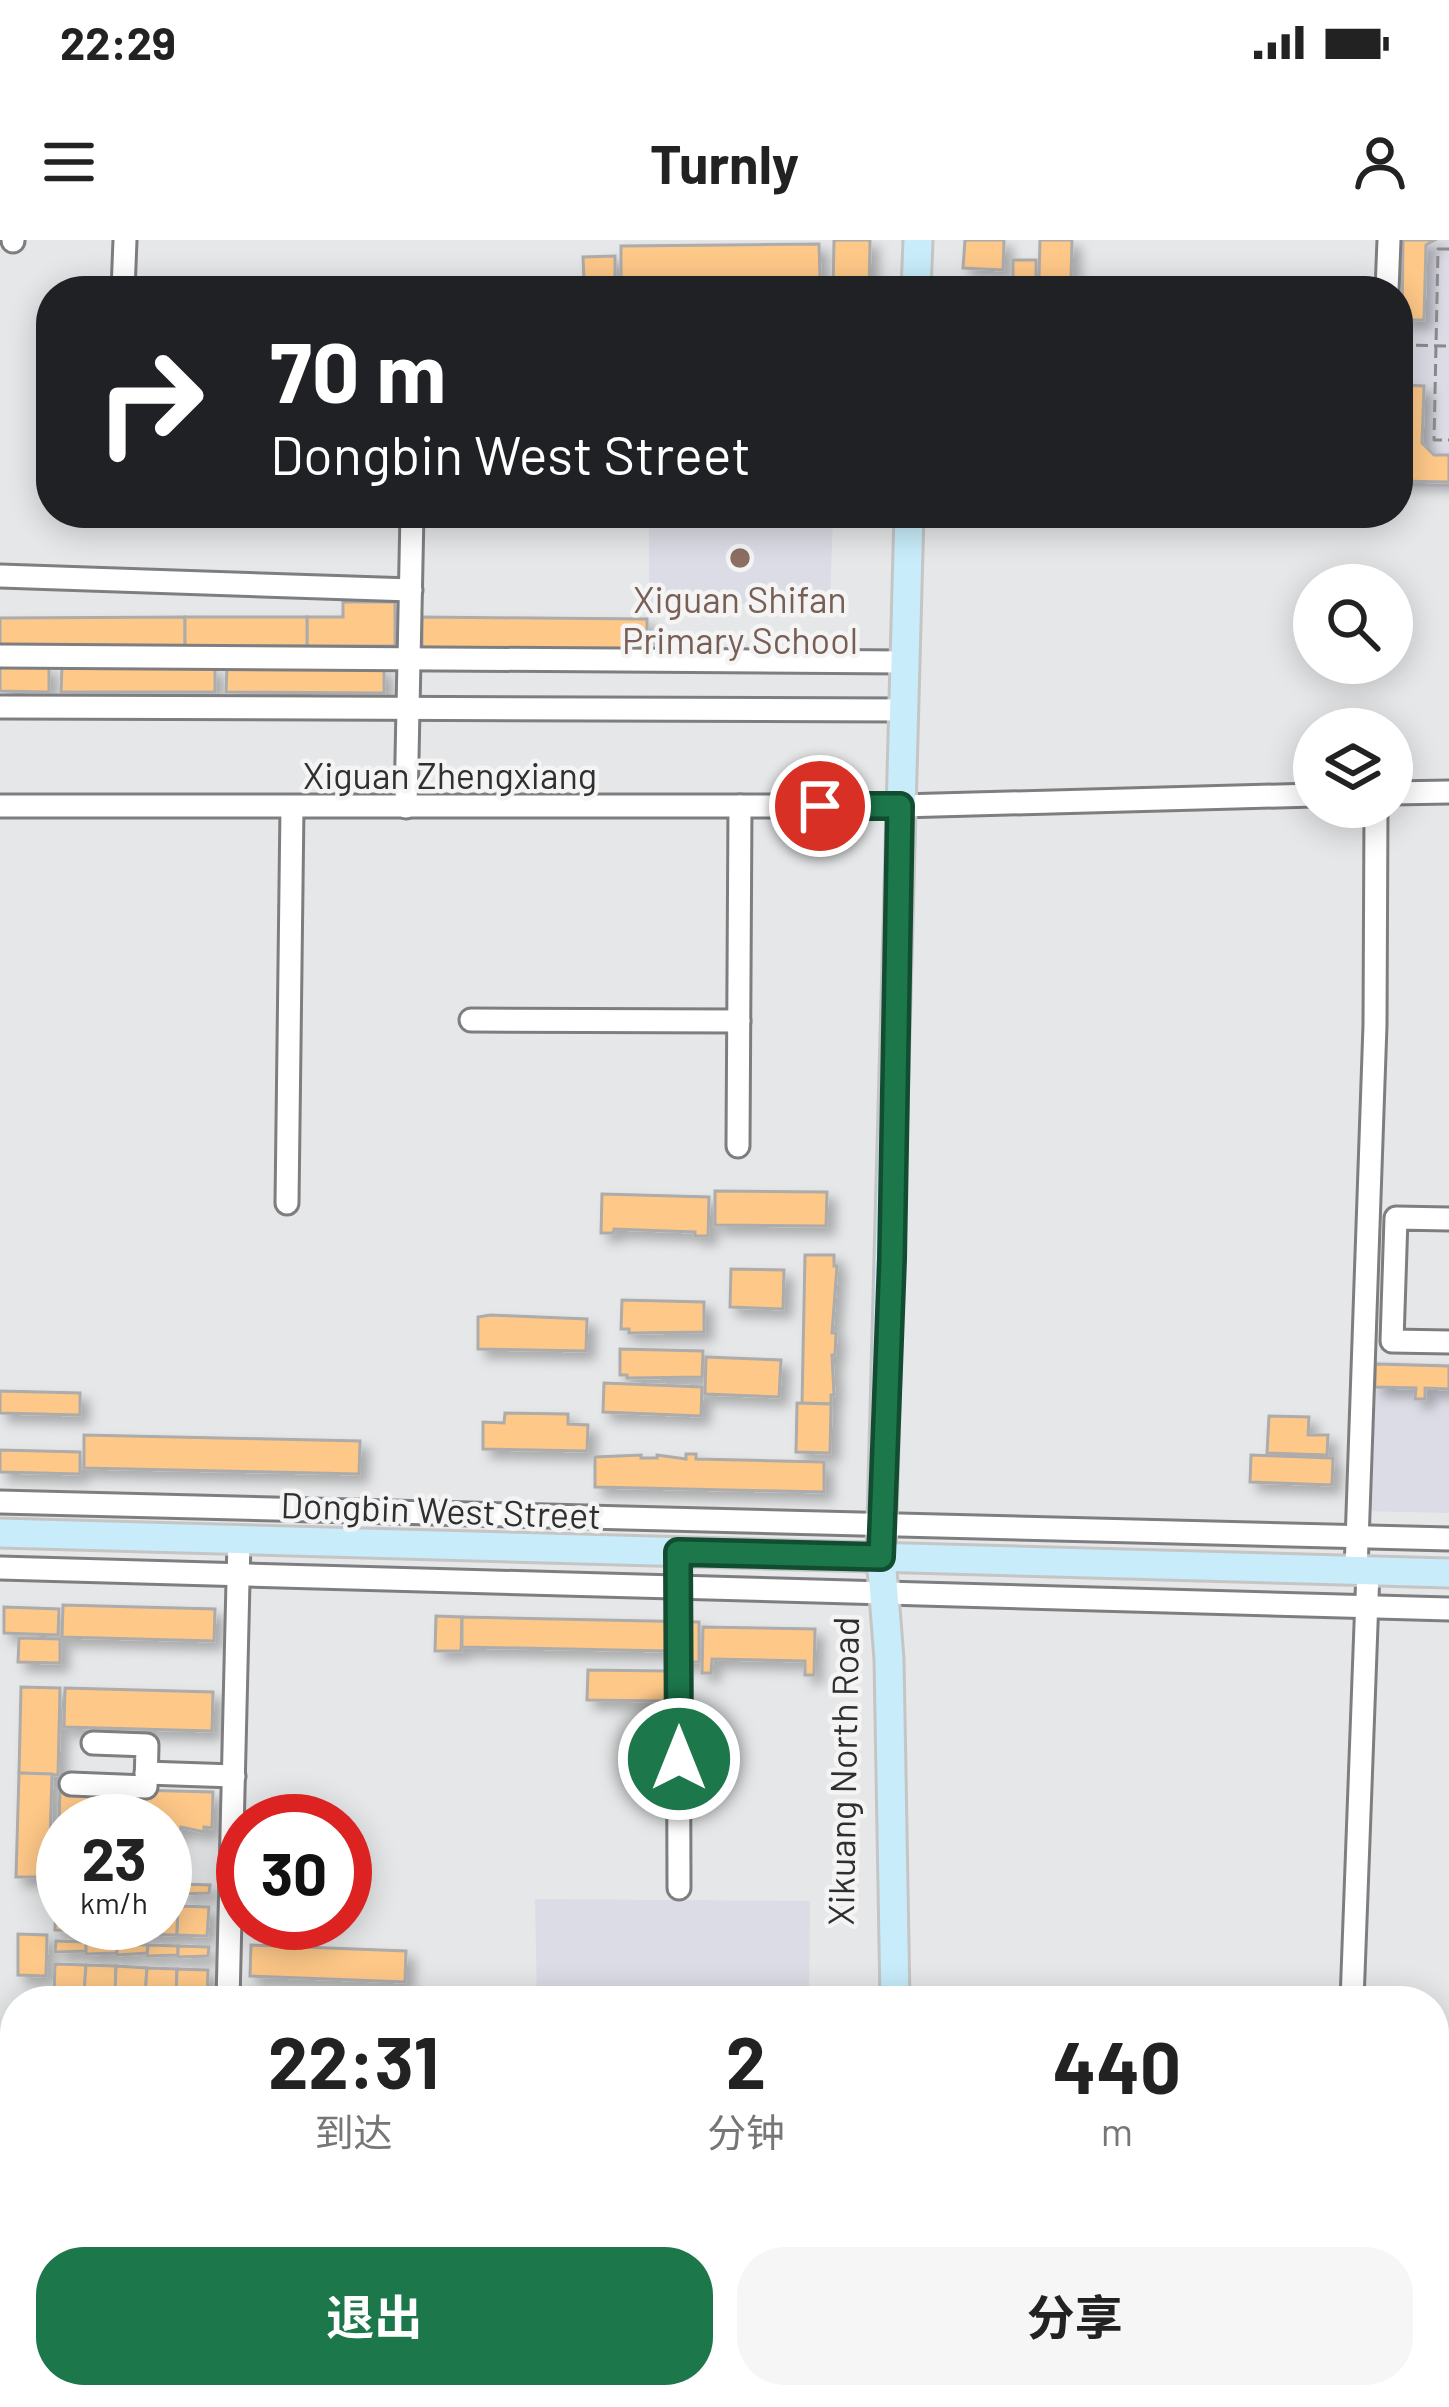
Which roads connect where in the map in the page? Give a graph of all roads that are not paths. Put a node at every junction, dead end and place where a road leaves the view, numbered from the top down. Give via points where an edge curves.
1 (125, 240) edge
2 (918, 240) edge
3 (1389, 240) edge
4 (124, 276) edge
5 (917, 276) edge
6 (1388, 276) edge
7 (412, 528) edge
8 (908, 528) edge
9 (0, 576) edge
10 (411, 590) junction
11 (0, 656) edge
12 (409, 659) junction
13 (905, 662) junction
14 (0, 707) edge
15 (407, 709) junction
16 (903, 710) junction
17 (1449, 792) edge
18 (1413, 793) edge
19 (1293, 796) edge
20 (0, 806) edge
21 (740, 806) junction
22 (900, 806) junction
23 (292, 807) junction
24 (406, 807) junction
25 (1376, 828) edge
26 (471, 1020) dead end
27 (739, 1021) junction
28 (738, 1146) dead end
29 (286, 1203) dead end
30 (1369, 1216) junction
31 (1396, 1218) junction
32 (1449, 1219) edge
33 (1449, 1342) edge
34 (0, 1502) edge
35 (882, 1526) junction
36 (0, 1533) edge
37 (1358, 1536) junction
38 (1449, 1539) edge
39 (238, 1540) junction
40 (678, 1552) junction
41 (881, 1557) junction
42 (0, 1568) edge
43 (1362, 1571) junction
44 (1449, 1573) edge
45 (238, 1574) junction
46 (678, 1586) junction
47 (881, 1592) junction
48 (1367, 1606) junction
49 (1449, 1609) edge
50 (93, 1743) dead end
51 (146, 1773) junction
52 (234, 1776) junction
53 (71, 1784) dead end
54 (679, 1888) dead end
55 (228, 1986) edge
56 (878, 1986) edge
57 (895, 1986) edge
58 (1353, 1986) edge

1 - 4 street
2 - 5 main road
3 - 6 street
7 - 10 street
8 - 13 main road
9 - 10 street
10 - 12 street
11 - 12 street
12 - 13 street
12 - 15 street
13 - 16 main road
14 - 15 street
15 - 16 street
15 - 24 street
16 - 22 main road
17 - 18 street
19 - 22 street, Xiguan Zhengxiang
20 - 23 street, Xiguan Zhengxiang
21 - 22 street, Xiguan Zhengxiang
21 - 24 street, Xiguan Zhengxiang
21 - 27 street
22 - 35 main road
23 - 24 street, Xiguan Zhengxiang
23 - 29 street
25 - 30 street
26 - 27 street
27 - 28 street
30 - 31 street
30 - 37 street
31 - 32 street
31 - 33 street via 1392,1341
34 - 35 street
35 - 37 street
35 - 41 main road
36 - 39 main road, Dongbin West Street
37 - 38 street
37 - 43 street
39 - 40 main road, Dongbin West Street
39 - 45 street
40 - 41 main road, Dongbin West Street
40 - 46 street
41 - 43 main road, Dongbin West Street
41 - 47 main road
42 - 45 street
43 - 44 main road, Dongbin West Street
43 - 48 street
45 - 46 street
45 - 52 street
46 - 47 street
46 - 54 street
47 - 48 street
47 - 56 main road, Xikuang North Road via 872,1659
47 - 57 main road, Xikuang North Road
48 - 49 street
48 - 58 street
50 - 51 street via 147,1745
51 - 52 street
51 - 53 street via 146,1786
52 - 55 street

